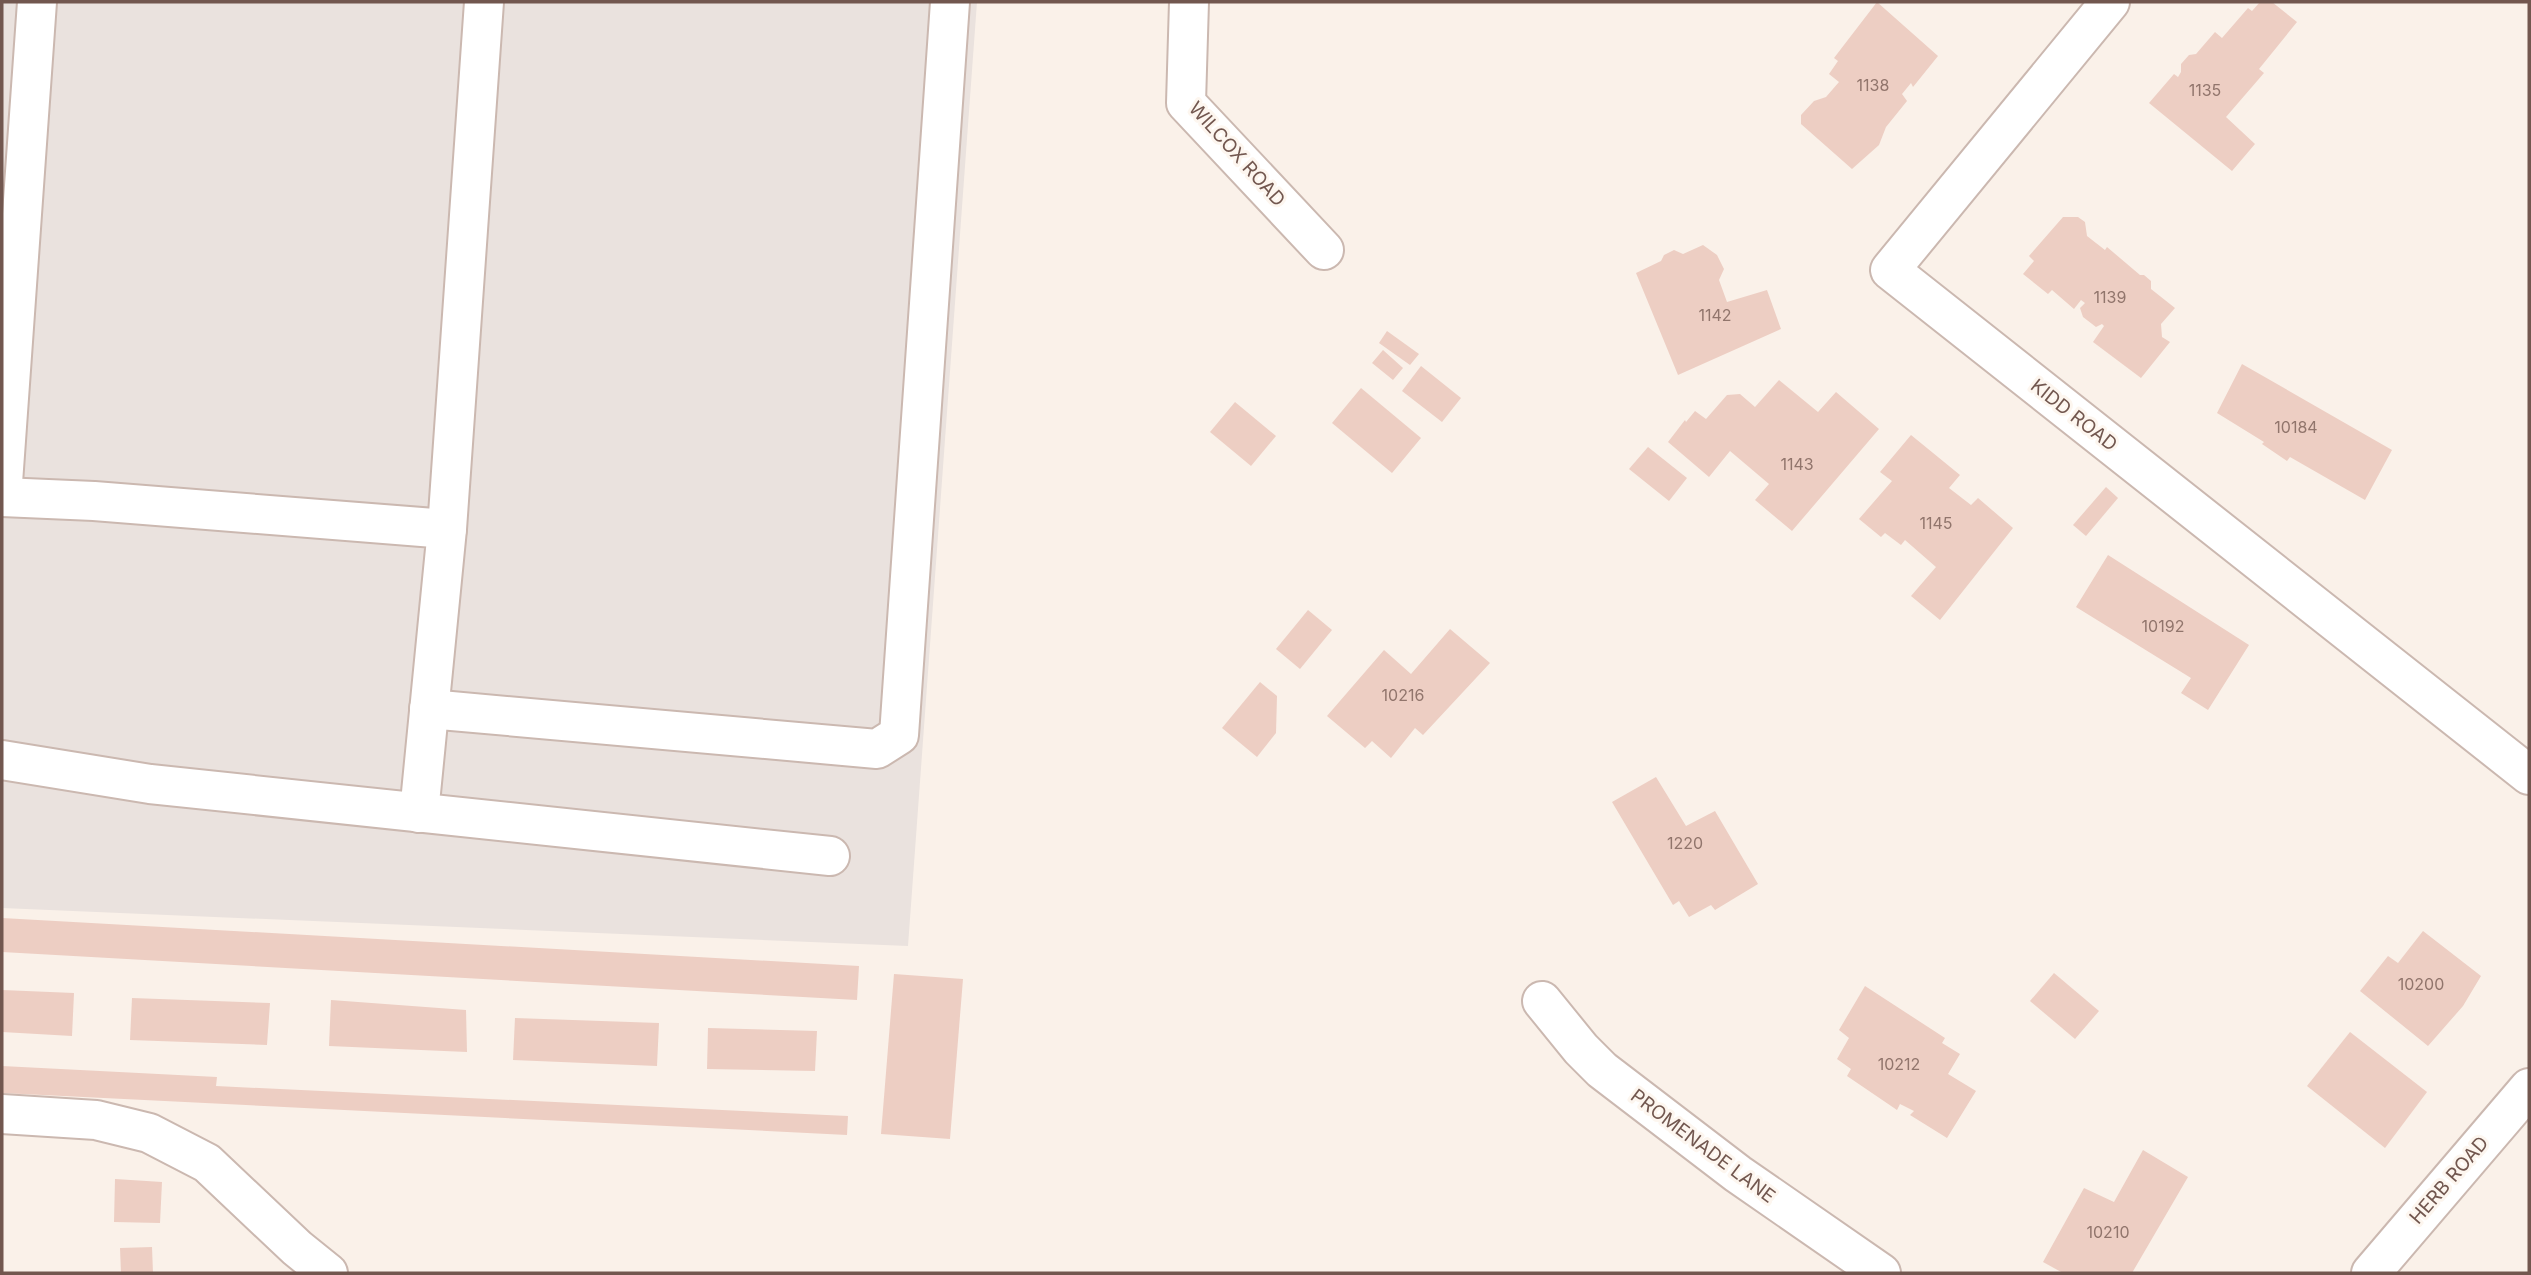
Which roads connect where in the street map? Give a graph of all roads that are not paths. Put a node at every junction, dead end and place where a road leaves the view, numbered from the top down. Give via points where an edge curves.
1 (37, 2) edge
2 (484, 2) edge
3 (950, 2) edge
4 (1189, 2) edge
5 (2110, 2) edge
6 (1324, 250) dead end
7 (2, 497) edge
8 (447, 529) junction
9 (429, 709) junction
10 (2, 760) edge
11 (2529, 775) edge
12 (419, 813) junction
13 (830, 856) dead end
14 (1542, 1001) dead end
15 (2529, 1088) edge
16 (2, 1114) edge
17 (328, 1273) edge
18 (1881, 1273) edge
19 (2371, 1273) edge

1 - 7 street
2 - 8 street
3 - 9 street via 899,735 877,749
4 - 6 street, WILCOX ROAD via 1186,103
5 - 11 street, KIDD ROAD via 1890,270
7 - 8 street
8 - 9 street
9 - 12 street
10 - 12 street via 150,784
12 - 13 street
14 - 18 street, PROMENADE LANE via 1602,1070 1738,1174
15 - 19 street, HERB ROAD
16 - 17 street via 96,1120 149,1133 208,1163

